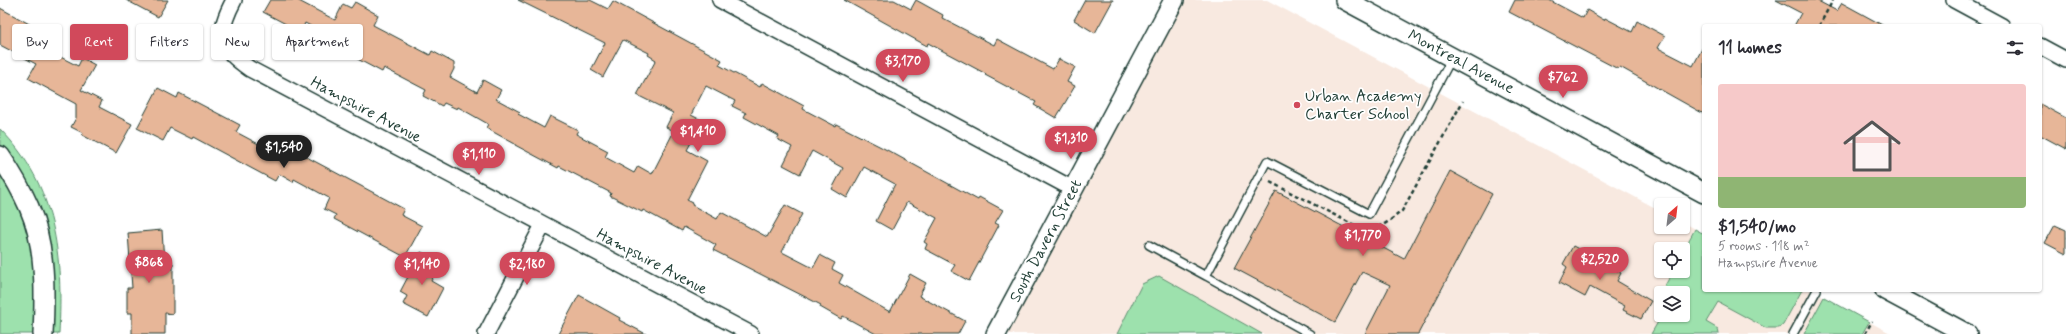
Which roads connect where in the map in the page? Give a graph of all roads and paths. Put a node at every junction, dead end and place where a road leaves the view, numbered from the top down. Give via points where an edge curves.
1 (234, 0) edge
2 (720, 0) edge
3 (1174, 0) edge
4 (1345, 0) edge
5 (1833, 0) edge
6 (1954, 0) edge
7 (1820, 24) edge
8 (1998, 24) edge
9 (2042, 47) edge
10 (1452, 58) junction
11 (2066, 60) edge
12 (0, 156) edge
13 (1073, 189) junction
14 (1702, 192) edge
15 (543, 225) junction
16 (1149, 245) dead end
17 (1206, 276) junction
18 (1816, 292) edge
19 (1889, 292) edge
20 (1872, 321) dead end
21 (43, 334) edge
22 (486, 334) edge
23 (751, 334) edge
24 (996, 334) edge
25 (1310, 334) edge
26 (1793, 334) edge
27 (1865, 334) edge
28 (1967, 334) edge

1 - 15 street, Hampshire Avenue via 222,27 224,42 232,57 257,73
2 - 13 street
3 - 13 street, South Davern Street
4 - 10 street, Montreal Avenue
5 - 7 path
6 - 8 street
9 - 11 street
10 - 14 street, Montreal Avenue
10 - 17 lane via 1369,214 1267,160
12 - 21 street via 30,208 40,240 44,270
13 - 24 street, South Davern Street
15 - 22 street
15 - 23 street, Hampshire Avenue
16 - 17 lane
17 - 25 lane
18 - 26 lane
19 - 28 street
20 - 27 path

